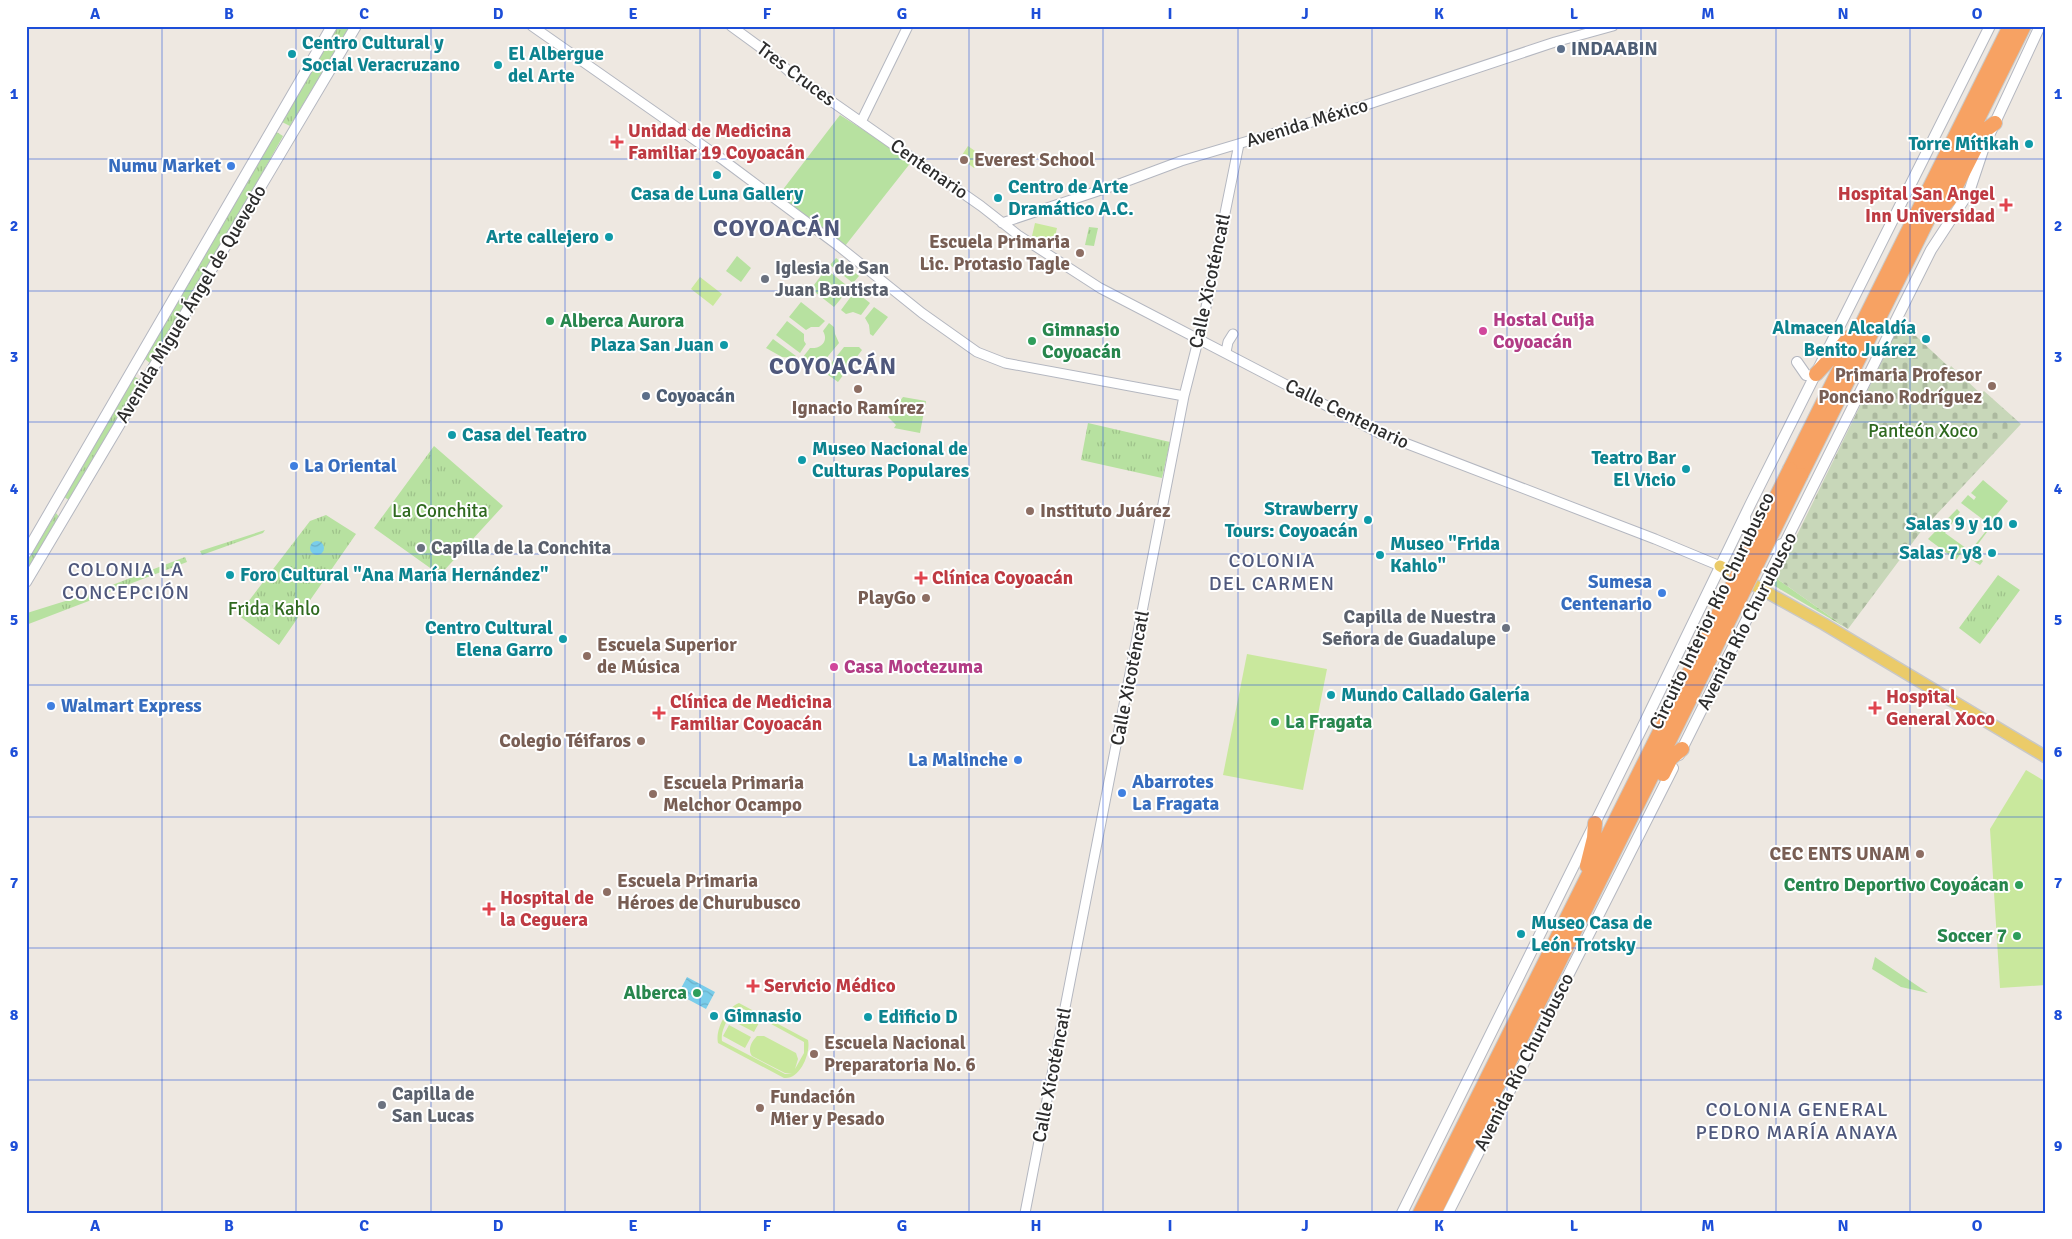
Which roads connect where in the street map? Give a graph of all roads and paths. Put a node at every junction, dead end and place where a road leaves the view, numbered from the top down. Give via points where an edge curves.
1 (332, 26) edge
2 (356, 26) edge
3 (532, 26) edge
4 (731, 26) edge
5 (908, 26) edge
6 (1990, 26) edge
7 (2010, 26) edge
8 (2024, 26) edge
9 (2040, 26) edge
10 (1610, 27) edge
11 (2005, 49) junction
12 (861, 122) junction
13 (1995, 123) junction
14 (1238, 144) junction
15 (999, 220) junction
16 (1925, 227) junction
17 (1864, 320) junction
18 (1233, 334) dead end
19 (1198, 338) junction
20 (1226, 352) junction
21 (1797, 362) dead end
22 (1816, 374) junction
23 (1184, 396) junction
24 (1795, 472) junction
25 (1744, 516) junction
26 (1787, 542) junction
27 (26, 553) edge
28 (1720, 566) junction
29 (26, 582) edge
30 (1763, 589) junction
31 (1688, 688) junction
32 (1682, 749) junction
33 (2046, 757) edge
34 (1595, 823) junction
35 (1628, 823) junction
36 (1584, 886) junction
37 (1025, 1213) edge
38 (1402, 1213) edge
39 (1420, 1213) edge
40 (1434, 1213) edge
41 (1448, 1213) edge

1 - 27 main road, Avenida Miguel Ángel de Quevedo
2 - 29 main road, Avenida Miguel Ángel de Quevedo
3 - 23 street via 722,159 977,352 1005,363
4 - 12 street, Tres Cruces
5 - 12 street
6 - 22 main road
7 - 11 highway, Circuito Interior Río Churubusco
8 - 11 highway, Circuito Interior Río Churubusco
9 - 13 main road, Avenida Río Churubusco
10 - 14 street, Avenida México
11 - 16 highway, Circuito Interior Río Churubusco
11 - 17 highway, Circuito Interior Río Churubusco
12 - 15 street, Centenario
13 - 16 highway via 1984,131 1949,200
13 - 26 main road, Avenida Río Churubusco via 1969,192 1931,250
14 - 15 street, Avenida México
14 - 19 street, Calle Xicoténcatl
15 - 19 street, Calle Centenario via 1100,288
16 - 24 highway, Circuito Interior Río Churubusco
17 - 22 highway
17 - 24 highway, Circuito Interior Río Churubusco
18 - 20 street
19 - 20 street, Calle Centenario
19 - 23 street, Calle Xicoténcatl
20 - 28 street, Calle Centenario via 1379,433
21 - 22 main road via 1806,375
22 - 25 main road
23 - 37 street, Calle Xicoténcatl
24 - 31 highway, Circuito Interior Río Churubusco, bridge
25 - 26 main road via 1749,538 1755,543 1770,549
25 - 28 main road
26 - 30 main road, Avenida Río Churubusco
28 - 30 main road
28 - 34 main road
30 - 32 main road, Avenida Río Churubusco
30 - 33 main road
31 - 35 highway, Circuito Interior Río Churubusco
31 - 36 highway, Circuito Interior Río Churubusco
32 - 35 highway via 1670,758 1650,799
32 - 41 main road, Avenida Río Churubusco
34 - 36 highway
34 - 38 main road
35 - 40 highway, Circuito Interior Río Churubusco
36 - 39 highway, Circuito Interior Río Churubusco

